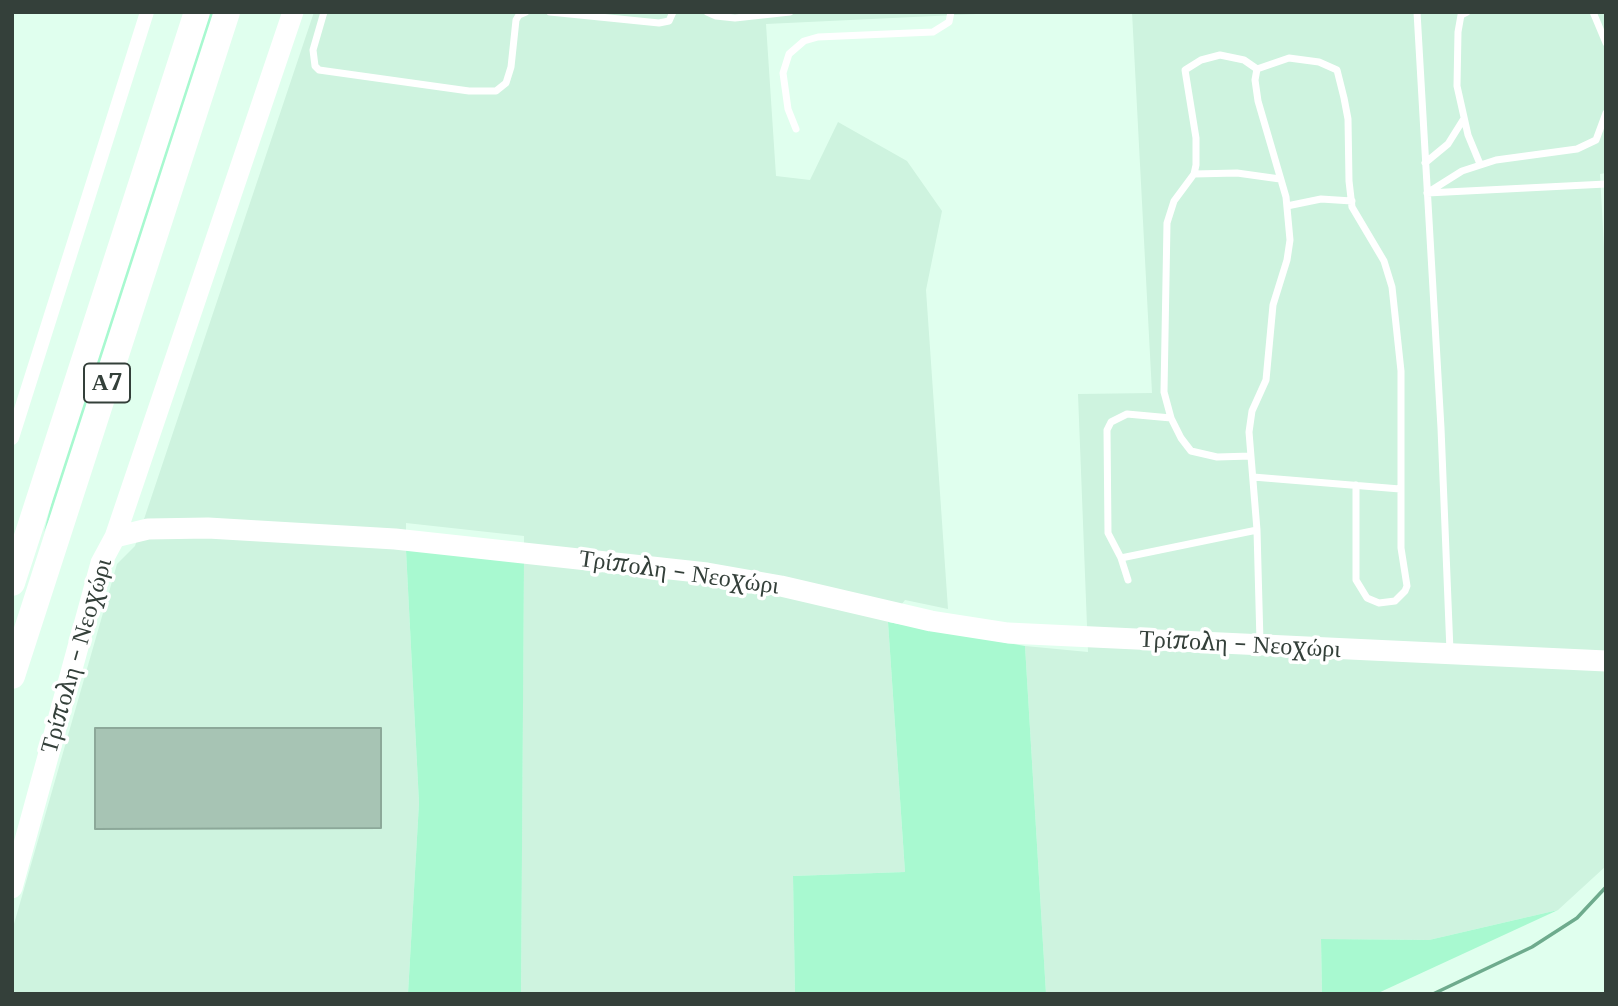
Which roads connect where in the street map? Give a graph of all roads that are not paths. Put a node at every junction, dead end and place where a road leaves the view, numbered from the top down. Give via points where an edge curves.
1 (147, 12) edge
2 (197, 12) edge
3 (227, 12) edge
4 (293, 12) edge
5 (324, 12) edge
6 (526, 12) edge
7 (550, 12) edge
8 (673, 12) edge
9 (707, 12) edge
10 (790, 12) edge
11 (951, 12) edge
12 (1417, 12) edge
13 (1467, 12) edge
14 (1593, 12) edge
15 (1606, 43) edge
16 (1257, 69) junction
17 (1606, 113) edge
18 (1463, 120) junction
19 (796, 129) dead end
20 (1425, 163) junction
21 (1480, 164) junction
22 (1194, 174) junction
23 (1280, 179) junction
24 (1606, 184) edge
25 (1427, 193) junction
26 (1352, 201) junction
27 (1287, 206) junction
28 (1171, 418) junction
29 (12, 438) edge
30 (1251, 456) junction
31 (1252, 477) junction
32 (1356, 485) junction
33 (1400, 489) junction
34 (1257, 530) junction
35 (115, 537) junction
36 (1121, 558) junction
37 (1128, 580) dead end
38 (12, 583) edge
39 (1260, 646) junction
40 (1451, 655) junction
41 (1606, 661) edge
42 (12, 676) edge
43 (12, 888) edge

1 - 29 street
2 - 38 highway, Α7
3 - 42 highway, Α7
4 - 35 main road
5 - 6 lane via 313,50 319,70 496,91 509,76 516,20
7 - 8 lane via 659,23 669,21
9 - 10 lane via 735,18
11 - 19 lane via 949,22 933,32 804,41 789,54 783,73
12 - 20 lane
13 - 18 lane via 1461,15 1456,50
14 - 15 lane
16 - 22 lane via 1244,60 1220,55 1185,70 1196,138
16 - 23 lane via 1258,101
16 - 26 lane via 1278,60 1300,58 1337,70 1348,119
17 - 21 lane via 1596,140 1577,149
18 - 20 lane via 1448,144
18 - 21 lane
20 - 25 lane
21 - 25 lane
22 - 23 lane
22 - 28 lane via 1174,201 1167,223 1164,392
23 - 27 lane
24 - 25 lane
25 - 40 lane
26 - 27 lane
26 - 33 lane via 1384,261 1392,287 1401,371
27 - 30 lane via 1290,240 1273,305 1266,380 1252,411
28 - 30 lane via 1191,451 1217,457
28 - 36 lane via 1127,414 1111,422 1107,430 1108,533
30 - 31 lane
31 - 32 lane
31 - 34 lane
32 - 33 lane
32 - 33 lane via 1356,580 1367,598 1379,603 1395,601 1407,586
34 - 36 lane
34 - 39 lane
35 - 39 main road, Τρίπολη - Νεοχώρι via 148,529 208,528 395,539 708,573 1008,633
35 - 43 main road, Τρίπολη - Νεοχώρι via 101,563
36 - 37 lane
39 - 40 main road, Τρίπολη - Νεοχώρι
40 - 41 main road, Τρίπολη - Νεοχώρι

